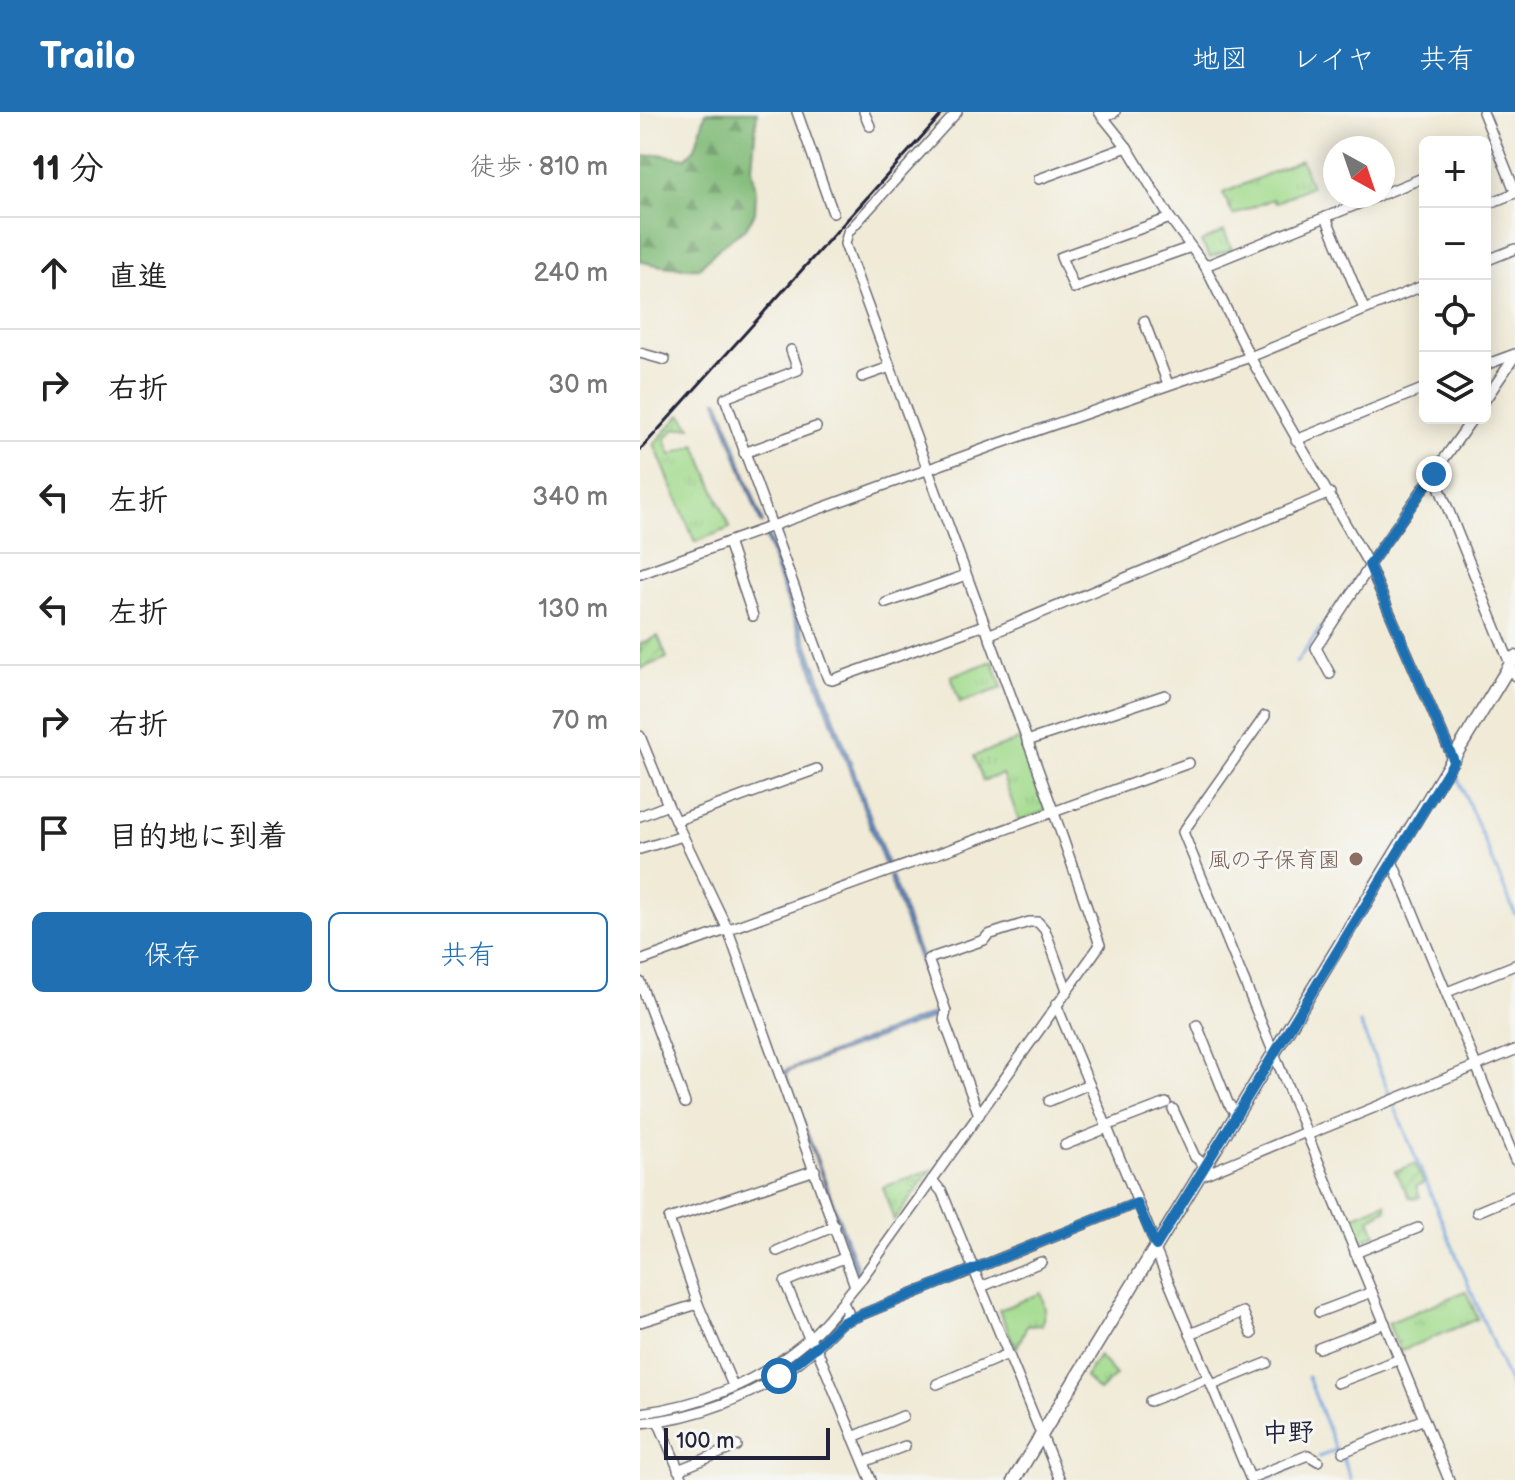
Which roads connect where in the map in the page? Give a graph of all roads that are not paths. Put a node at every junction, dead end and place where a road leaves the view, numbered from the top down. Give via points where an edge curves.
1 (797, 112) edge
2 (864, 112) edge
3 (957, 112) edge
4 (1115, 112) edge
5 (1483, 112) edge
6 (1101, 114) edge
7 (870, 126) dead end
8 (1127, 147) junction
9 (1497, 147) junction
10 (1491, 150) edge
11 (1039, 179) dead end
12 (1419, 179) edge
13 (1395, 189) edge
14 (1515, 192) edge
15 (1491, 202) edge
16 (1348, 208) edge
17 (833, 213) dead end
18 (1326, 217) junction
19 (1170, 218) junction
20 (1191, 247) junction
21 (1515, 249) edge
22 (1491, 259) edge
23 (1205, 266) junction
24 (1419, 287) edge
25 (1364, 309) junction
26 (1144, 321) dead end
27 (791, 350) dead end
28 (640, 353) edge
29 (1515, 355) edge
30 (1250, 357) junction
31 (665, 360) dead end
32 (1491, 363) edge
33 (890, 367) junction
34 (862, 377) dead end
35 (1168, 384) junction
36 (1419, 390) edge
37 (1491, 391) edge
38 (1469, 424) edge
39 (816, 427) dead end
40 (1296, 440) junction
41 (744, 453) junction
42 (929, 470) junction
43 (1434, 474) junction
44 (1330, 493) junction
45 (770, 527) junction
46 (728, 542) junction
47 (1370, 566) junction
48 (640, 574) edge
49 (966, 575) junction
50 (886, 603) dead end
51 (753, 616) dead end
52 (986, 630) junction
53 (1513, 666) edge
54 (1330, 674) dead end
55 (1165, 695) dead end
56 (1265, 716) dead end
57 (640, 736) edge
58 (1027, 741) junction
59 (1454, 761) junction
60 (1189, 763) dead end
61 (817, 769) dead end
62 (668, 805) junction
63 (1054, 813) junction
64 (640, 816) edge
65 (675, 821) junction
66 (683, 836) junction
67 (640, 849) edge
68 (1392, 861) junction
69 (728, 930) junction
70 (640, 961) edge
71 (1515, 965) edge
72 (640, 982) edge
73 (1067, 990) junction
74 (1447, 992) junction
75 (1056, 1004) junction
76 (1197, 1025) dead end
77 (1515, 1050) edge
78 (1275, 1054) junction
79 (1476, 1066) junction
80 (1089, 1084) junction
81 (1049, 1101) dead end
82 (685, 1103) dead end
83 (979, 1115) junction
84 (1237, 1115) junction
85 (1107, 1127) junction
86 (1307, 1133) junction
87 (1065, 1145) dead end
88 (1515, 1160) edge
89 (815, 1170) junction
90 (1202, 1171) junction
91 (932, 1180) junction
92 (1515, 1196) edge
93 (1137, 1203) junction
94 (1477, 1212) dead end
95 (835, 1226) junction
96 (1418, 1228) dead end
97 (1156, 1247) junction
98 (777, 1251) dead end
99 (1355, 1253) junction
100 (844, 1258) junction
101 (1041, 1262) dead end
102 (974, 1269) junction
103 (855, 1286) junction
104 (981, 1287) junction
105 (1372, 1292) junction
106 (843, 1303) junction
107 (698, 1304) junction
108 (1319, 1312) dead end
109 (640, 1322) edge
110 (841, 1323) junction
111 (1385, 1323) junction
112 (1190, 1334) junction
113 (1252, 1334) dead end
114 (809, 1338) junction
115 (816, 1347) junction
116 (1319, 1348) dead end
117 (1008, 1354) junction
118 (1400, 1359) junction
119 (1267, 1363) dead end
120 (1210, 1382) junction
121 (1337, 1383) dead end
122 (937, 1384) dead end
123 (734, 1388) junction
124 (1150, 1401) dead end
125 (640, 1413) edge
126 (903, 1416) dead end
127 (1424, 1419) junction
128 (658, 1421) junction
129 (640, 1423) edge
130 (1041, 1435) junction
131 (853, 1437) junction
132 (737, 1446) dead end
133 (905, 1446) dead end
134 (1343, 1452) dead end
135 (1318, 1461) dead end
136 (864, 1462) junction
137 (680, 1475) edge
138 (1251, 1479) edge
139 (871, 1480) edge
140 (1014, 1480) edge
141 (1060, 1480) edge
142 (1449, 1480) edge

1 - 17 street
2 - 7 street
3 - 33 street via 845,238
4 - 6 street
5 - 9 street
6 - 8 street
8 - 11 street
8 - 19 street
9 - 10 street
9 - 14 street
12 - 13 street
14 - 15 street
16 - 18 street
18 - 23 street
18 - 25 street
19 - 20 street
19 - 20 street via 1061,257 1074,288
20 - 23 street
21 - 22 street
23 - 30 street
24 - 25 street
25 - 30 street
26 - 35 street
27 - 41 street via 798,370 725,398
28 - 31 street
29 - 32 street
29 - 37 street
30 - 35 street
30 - 40 street
33 - 34 street
33 - 42 street
35 - 42 street
36 - 40 street
38 - 43 street
39 - 41 street
40 - 44 street
41 - 45 street
42 - 45 street
42 - 49 street
43 - 47 street
43 - 53 street
44 - 47 street
44 - 52 street
45 - 46 street
45 - 52 street via 828,679
46 - 48 street
46 - 51 street
47 - 54 street via 1316,648
47 - 59 street
49 - 50 street
49 - 52 street
52 - 58 street
53 - 59 street
55 - 58 street
56 - 78 street via 1183,832
57 - 62 street
58 - 63 street
59 - 68 street
60 - 63 street
61 - 65 street
62 - 64 street
62 - 65 street
63 - 69 street
63 - 73 street via 1100,945
65 - 66 street
66 - 67 street
66 - 69 street
68 - 74 street
68 - 78 street
69 - 70 street
69 - 89 street
71 - 74 street
72 - 82 street
73 - 75 street
73 - 83 street via 1038,922 928,959
74 - 79 street
75 - 80 street
75 - 83 street
76 - 84 street
77 - 79 street
78 - 84 street
78 - 86 street
79 - 86 street
79 - 88 street
80 - 81 street
80 - 85 street
83 - 91 street
84 - 90 street
85 - 87 street
85 - 90 street via 1170,1106
85 - 93 street
86 - 90 street
86 - 99 street
89 - 95 street
89 - 107 street via 669,1219
90 - 97 street
91 - 102 street
91 - 103 street
92 - 94 street
93 - 97 street
93 - 102 street
95 - 98 street
95 - 100 street
96 - 99 street
97 - 112 street
97 - 130 street
99 - 105 street
100 - 103 street
100 - 114 street via 785,1282
101 - 104 street
102 - 104 street
102 - 110 street
103 - 106 street
104 - 117 street
105 - 108 street
105 - 111 street
106 - 110 street via 848,1312
106 - 114 street
107 - 109 street
107 - 123 street
110 - 115 street
111 - 116 street
111 - 118 street
112 - 113 street via 1243,1312
112 - 120 street
114 - 115 street
114 - 123 street
115 - 128 street via 779,1376 738,1398
115 - 131 street
117 - 122 street
117 - 130 street
118 - 121 street
118 - 127 street
119 - 120 street
120 - 124 street
120 - 138 street
123 - 125 street via 683,1406
126 - 131 street
127 - 134 street
127 - 142 street
128 - 129 street
128 - 137 street
130 - 140 street
130 - 141 street
131 - 136 street
132 - 137 street
133 - 136 street
135 - 138 street via 1308,1455
136 - 139 street

